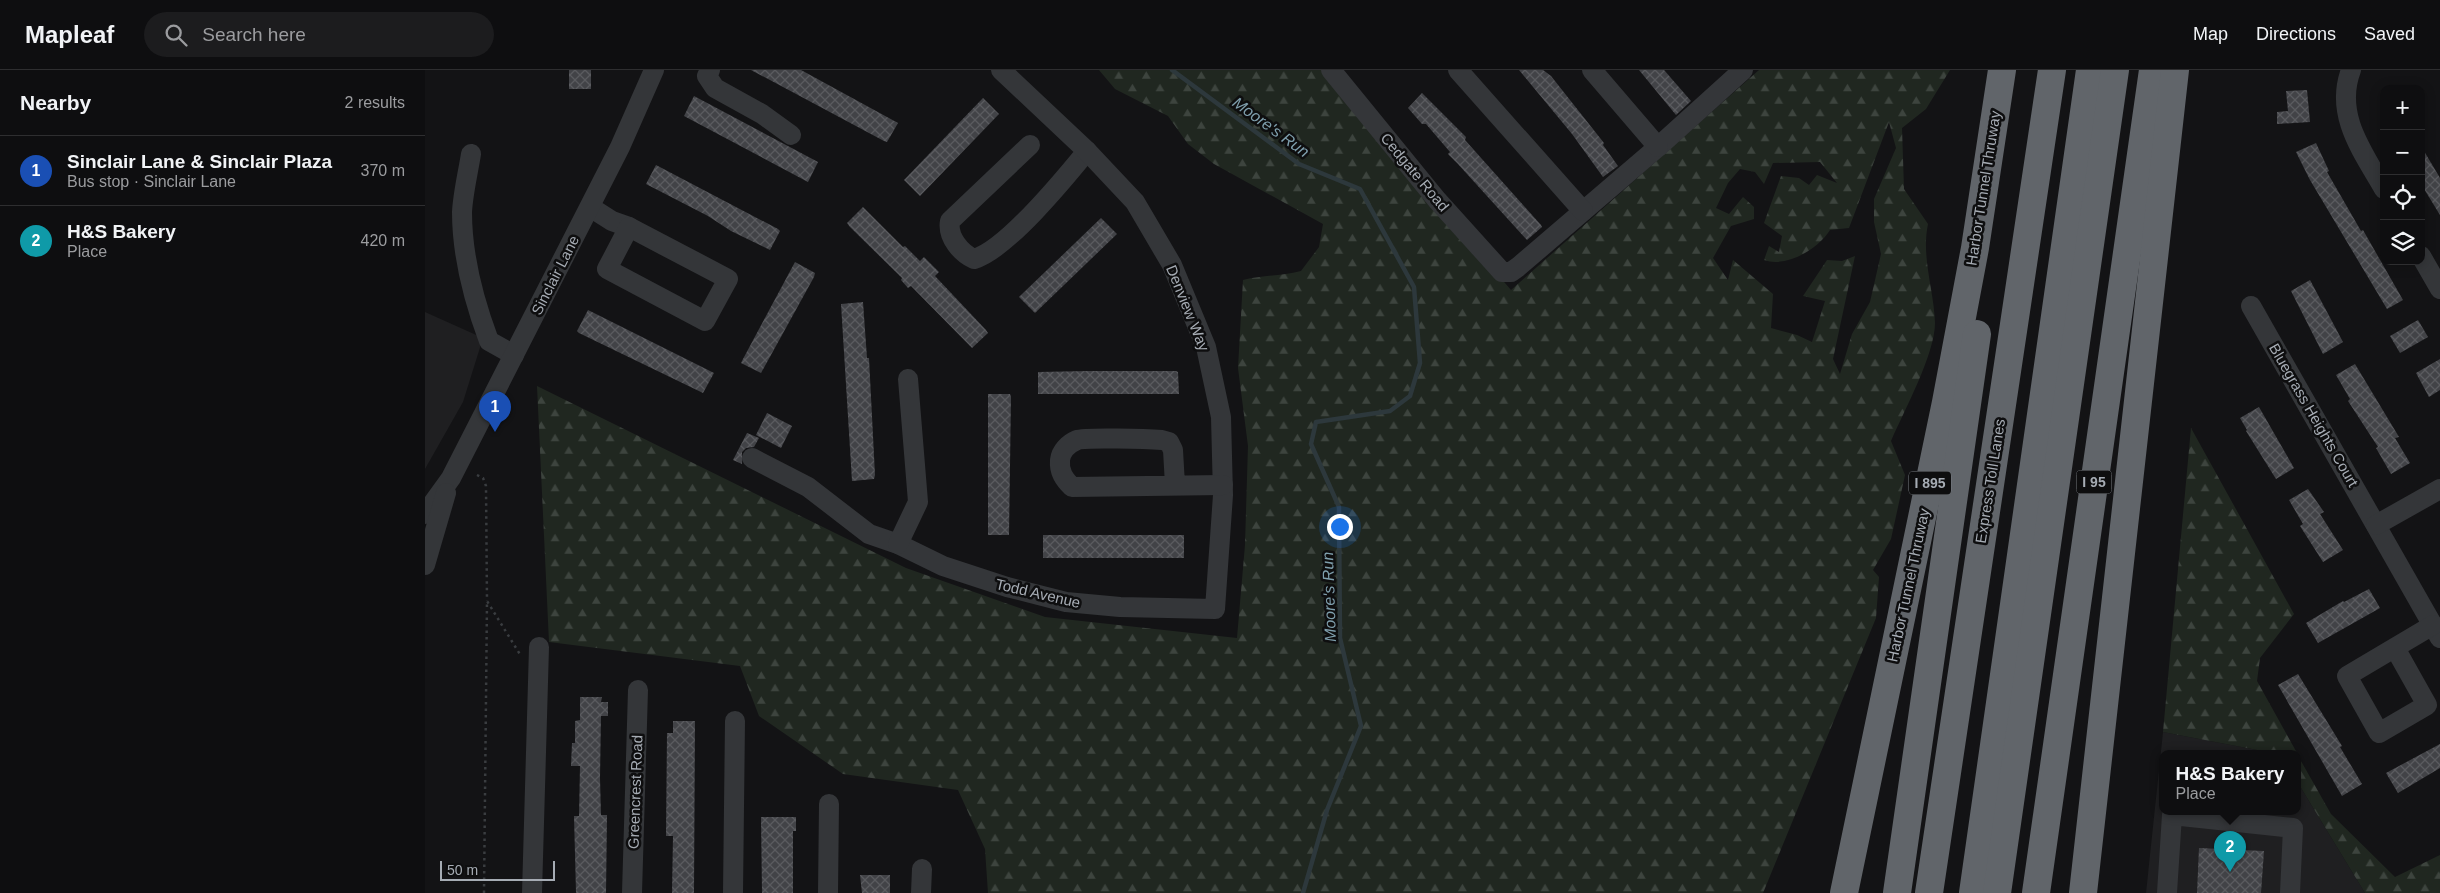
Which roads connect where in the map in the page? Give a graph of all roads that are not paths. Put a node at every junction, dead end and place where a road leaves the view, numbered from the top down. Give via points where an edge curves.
1 (654, 70) edge
2 (710, 70) edge
3 (1001, 70) edge
4 (1331, 70) edge
5 (1458, 70) edge
6 (1592, 70) edge
7 (2002, 70) edge
8 (2017, 70) edge
9 (2051, 70) edge
10 (2075, 70) edge
11 (2091, 70) edge
12 (2115, 70) edge
13 (2153, 70) edge
14 (2175, 70) edge
15 (2351, 70) edge
16 (1737, 72) edge
17 (791, 135) dead end
18 (1029, 145) dead end
19 (1658, 148) junction
20 (1087, 152) junction
21 (471, 154) dead end
22 (2380, 182) edge
23 (590, 208) junction
24 (1583, 211) junction
25 (629, 227) junction
26 (2425, 263) edge
27 (2440, 289) edge
28 (2251, 306) dead end
29 (514, 355) junction
30 (908, 379) dead end
31 (752, 458) dead end
32 (451, 478) junction
33 (1175, 485) junction
34 (1223, 485) junction
35 (2440, 489) edge
36 (425, 514) edge
37 (2376, 525) junction
38 (898, 544) junction
39 (425, 565) edge
40 (1215, 609) joint
41 (2436, 632) edge
42 (539, 647) dead end
43 (2395, 648) dead end
44 (638, 690) dead end
45 (735, 721) dead end
46 (829, 804) dead end
47 (922, 869) dead end
48 (532, 893) edge
49 (632, 893) edge
50 (733, 893) edge
51 (828, 893) edge
52 (921, 893) edge
53 (1844, 893) edge
54 (1897, 893) edge
55 (1929, 893) edge
56 (1957, 893) edge
57 (1973, 893) edge
58 (1997, 893) edge
59 (2036, 893) edge
60 (2083, 893) edge
61 (2167, 893) edge
62 (2290, 893) edge

1 - 23 street, Sinclair Lane
2 - 17 street via 707,76 715,88 762,114
3 - 20 street, Denview Way
4 - 24 street, Cedgate Road via 1502,272 1511,272 1518,267
5 - 24 street
6 - 19 street
7 - 53 highway, Harbor Tunnel Thruway / I 895 via 1975,248 1948,393
8 - 54 highway
9 - 55 highway, Express Toll Lanes
10 - 56 highway, Express Toll Lanes
11 - 57 highway
12 - 58 highway
13 - 59 highway, I 95
14 - 60 highway
15 - 22 street via 2346,92 2351,132
16 - 19 street
18 - 20 street via 956,213 949,229 966,256 974,259 992,251 1051,196
19 - 24 street
20 - 34 street, Denview Way via 1135,202 1172,265 1206,347 1221,417
21 - 29 street via 462,210 464,244 479,313 489,341
23 - 25 street
23 - 29 street, Sinclair Lane
25 - 25 street via 607,269 705,322 728,279
26 - 27 street
28 - 37 street, Bluegrass Heights Court
29 - 32 street, Sinclair Lane
30 - 38 street via 918,502
31 - 38 street, Todd Avenue via 823,498 869,534
32 - 36 street, Sinclair Lane
32 - 39 street, Sinclair Lane
33 - 33 street via 1072,487 1064,479 1060,457 1064,449 1078,440 1162,440 1169,442 1173,450
33 - 34 street
34 - 40 street, Denview Way
35 - 37 street
37 - 41 street, Bluegrass Heights Court
38 - 40 street, Todd Avenue via 943,566 1066,602
41 - 43 street
42 - 48 street
44 - 49 street, Greencrest Road
45 - 50 street
46 - 51 street
47 - 52 street
61 - 62 street via 2172,816 2293,828

